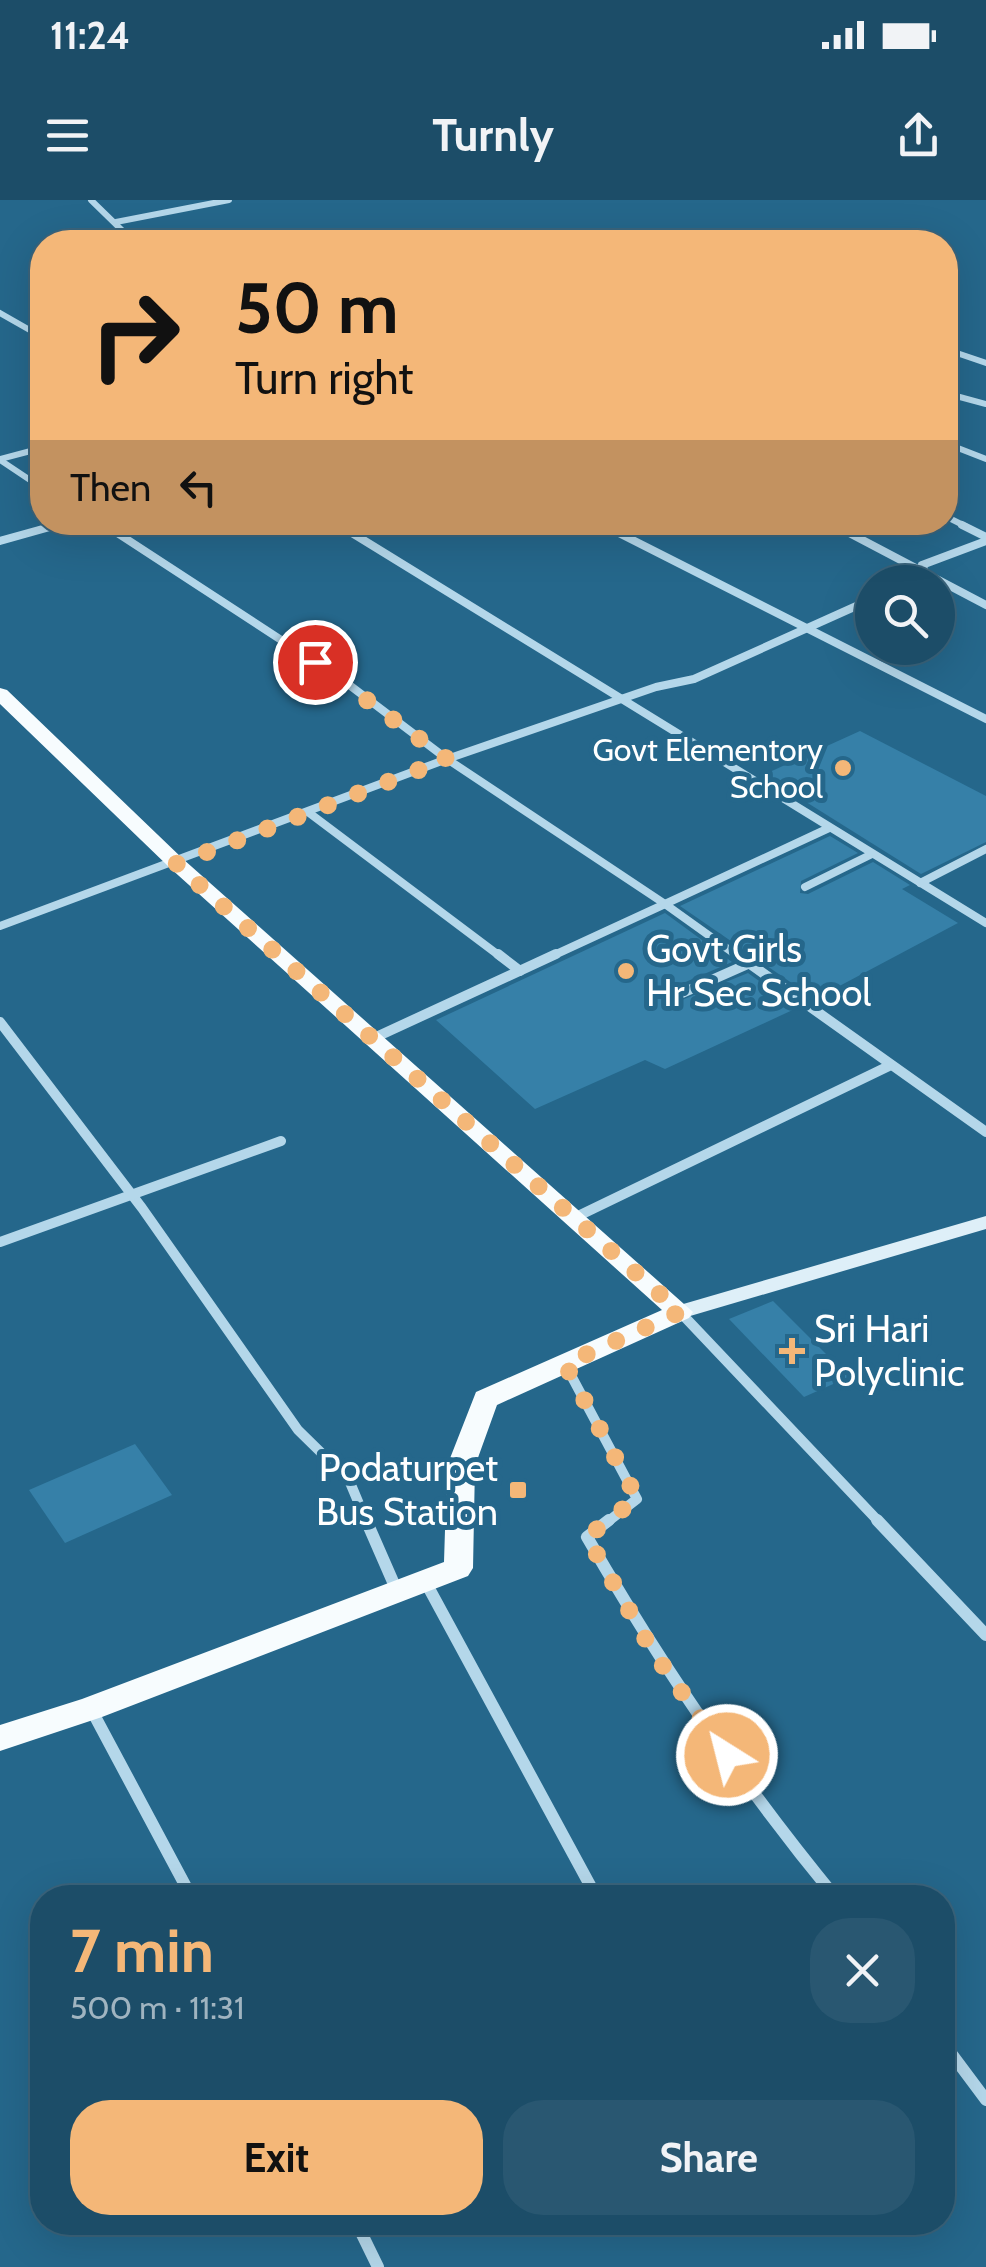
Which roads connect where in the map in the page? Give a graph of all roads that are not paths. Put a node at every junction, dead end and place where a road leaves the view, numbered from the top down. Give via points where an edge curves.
1 (91, 200) edge
2 (229, 200) edge
3 (116, 222) junction
4 (123, 230) edge
5 (0, 312) edge
6 (30, 329) edge
7 (958, 353) edge
8 (986, 363) edge
9 (958, 396) edge
10 (986, 404) edge
11 (958, 448) edge
12 (30, 451) edge
13 (986, 459) edge
14 (0, 460) edge
15 (30, 480) edge
16 (958, 523) edge
17 (30, 532) edge
18 (121, 535) edge
19 (355, 535) edge
20 (623, 535) edge
21 (853, 535) edge
22 (986, 539) edge
23 (0, 541) edge
24 (907, 565) edge
25 (922, 565) edge
26 (955, 589) edge
27 (986, 604) edge
28 (855, 607) edge
29 (806, 628) junction
30 (0, 694) edge
31 (620, 701) junction
32 (986, 719) edge
33 (447, 759) junction
34 (308, 812) junction
35 (829, 828) junction
36 (986, 849) edge
37 (872, 854) junction
38 (176, 864) junction
39 (920, 883) junction
40 (805, 886) dead end
41 (665, 904) junction
42 (986, 923) edge
43 (0, 926) edge
44 (750, 963) junction
45 (520, 971) junction
46 (671, 998) dead end
47 (0, 1022) edge
48 (374, 1038) junction
49 (891, 1065) junction
50 (986, 1132) edge
51 (281, 1142) dead end
52 (130, 1193) junction
53 (576, 1217) junction
54 (986, 1222) edge
55 (0, 1242) edge
56 (680, 1312) junction
57 (565, 1364) junction
58 (425, 1580) junction
59 (396, 1590) junction
60 (986, 1636) edge
61 (90, 1708) junction
62 (0, 1738) edge
63 (185, 1885) edge
64 (590, 1885) edge
65 (825, 1885) edge
66 (955, 2058) edge
67 (986, 2100) edge
68 (362, 2235) edge
69 (378, 2267) edge

1 - 3 street
2 - 3 street
3 - 4 street
5 - 6 street
7 - 8 street
9 - 10 street
11 - 13 street
12 - 14 street
14 - 15 street
16 - 22 street
17 - 23 street
18 - 33 street via 344,681
19 - 31 street
20 - 29 street
21 - 24 street
22 - 25 street
26 - 27 street
28 - 29 street
29 - 31 street via 694,679
29 - 32 street
30 - 38 main road
31 - 33 street
31 - 35 street
33 - 34 street
33 - 41 street
34 - 38 street
34 - 45 street
35 - 37 street
35 - 41 street
36 - 39 street
37 - 39 street
37 - 40 street
38 - 43 street
38 - 48 main road
39 - 42 street
41 - 44 street
41 - 45 street
44 - 46 street
44 - 49 street
45 - 48 street
47 - 52 street
48 - 53 main road
49 - 50 street
49 - 53 street
51 - 52 street
52 - 55 street
52 - 59 street via 298,1430 349,1480
53 - 56 main road
54 - 56 main road
56 - 57 main road
56 - 60 street
57 - 58 main road via 486,1399 461,1466 458,1568
57 - 65 street via 637,1498 587,1537 653,1652 753,1797
58 - 59 main road
58 - 64 street
59 - 61 main road
61 - 62 main road
61 - 63 street
66 - 67 street
68 - 69 street

